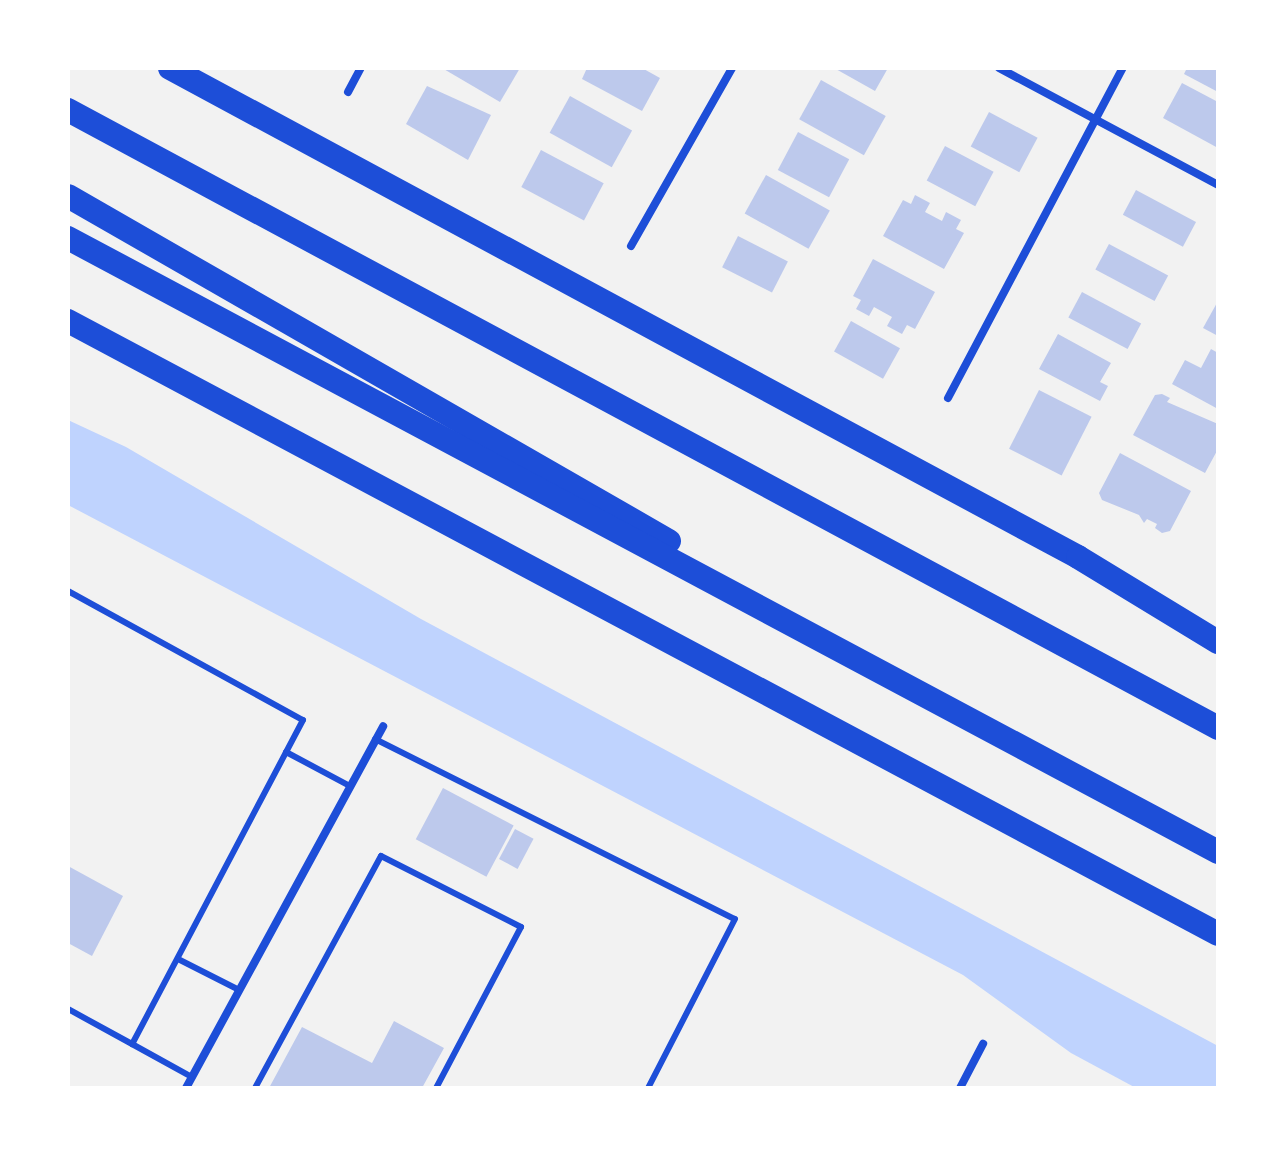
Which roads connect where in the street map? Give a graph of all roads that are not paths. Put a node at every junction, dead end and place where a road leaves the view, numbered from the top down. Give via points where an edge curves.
1 (170, 68) edge
2 (361, 68) edge
3 (732, 68) edge
4 (999, 68) edge
5 (1123, 68) edge
6 (348, 92) dead end
7 (68, 110) edge
8 (1095, 119) junction
9 (1218, 185) edge
10 (68, 196) edge
11 (68, 238) edge
12 (631, 246) dead end
13 (68, 321) edge
14 (948, 398) dead end
15 (68, 591) edge
16 (1218, 642) edge
17 (383, 726) dead end
18 (1218, 728) edge
19 (375, 739) junction
20 (286, 752) junction
21 (1084, 780) junction
22 (350, 786) junction
23 (1218, 852) edge
24 (1218, 934) edge
25 (178, 959) junction
26 (239, 990) junction
27 (68, 1009) edge
28 (132, 1044) junction
29 (983, 1044) dead end
30 (192, 1077) junction
31 (186, 1088) edge
32 (255, 1088) edge
33 (436, 1088) edge
34 (648, 1088) edge
35 (960, 1088) edge

1 - 16 highway via 1078,557
2 - 6 street
3 - 12 street
4 - 8 street
5 - 8 street
7 - 18 highway
8 - 9 street
8 - 14 street
10 - 21 highway
11 - 21 highway
13 - 24 highway
15 - 20 lane via 303,720
17 - 19 street
19 - 22 street
19 - 34 lane via 735,919
20 - 22 lane
20 - 25 lane
21 - 23 highway
22 - 26 street
25 - 26 lane
25 - 28 lane
26 - 30 street
27 - 28 lane
28 - 30 lane
29 - 35 street
30 - 31 street
32 - 33 lane via 381,856 521,927

